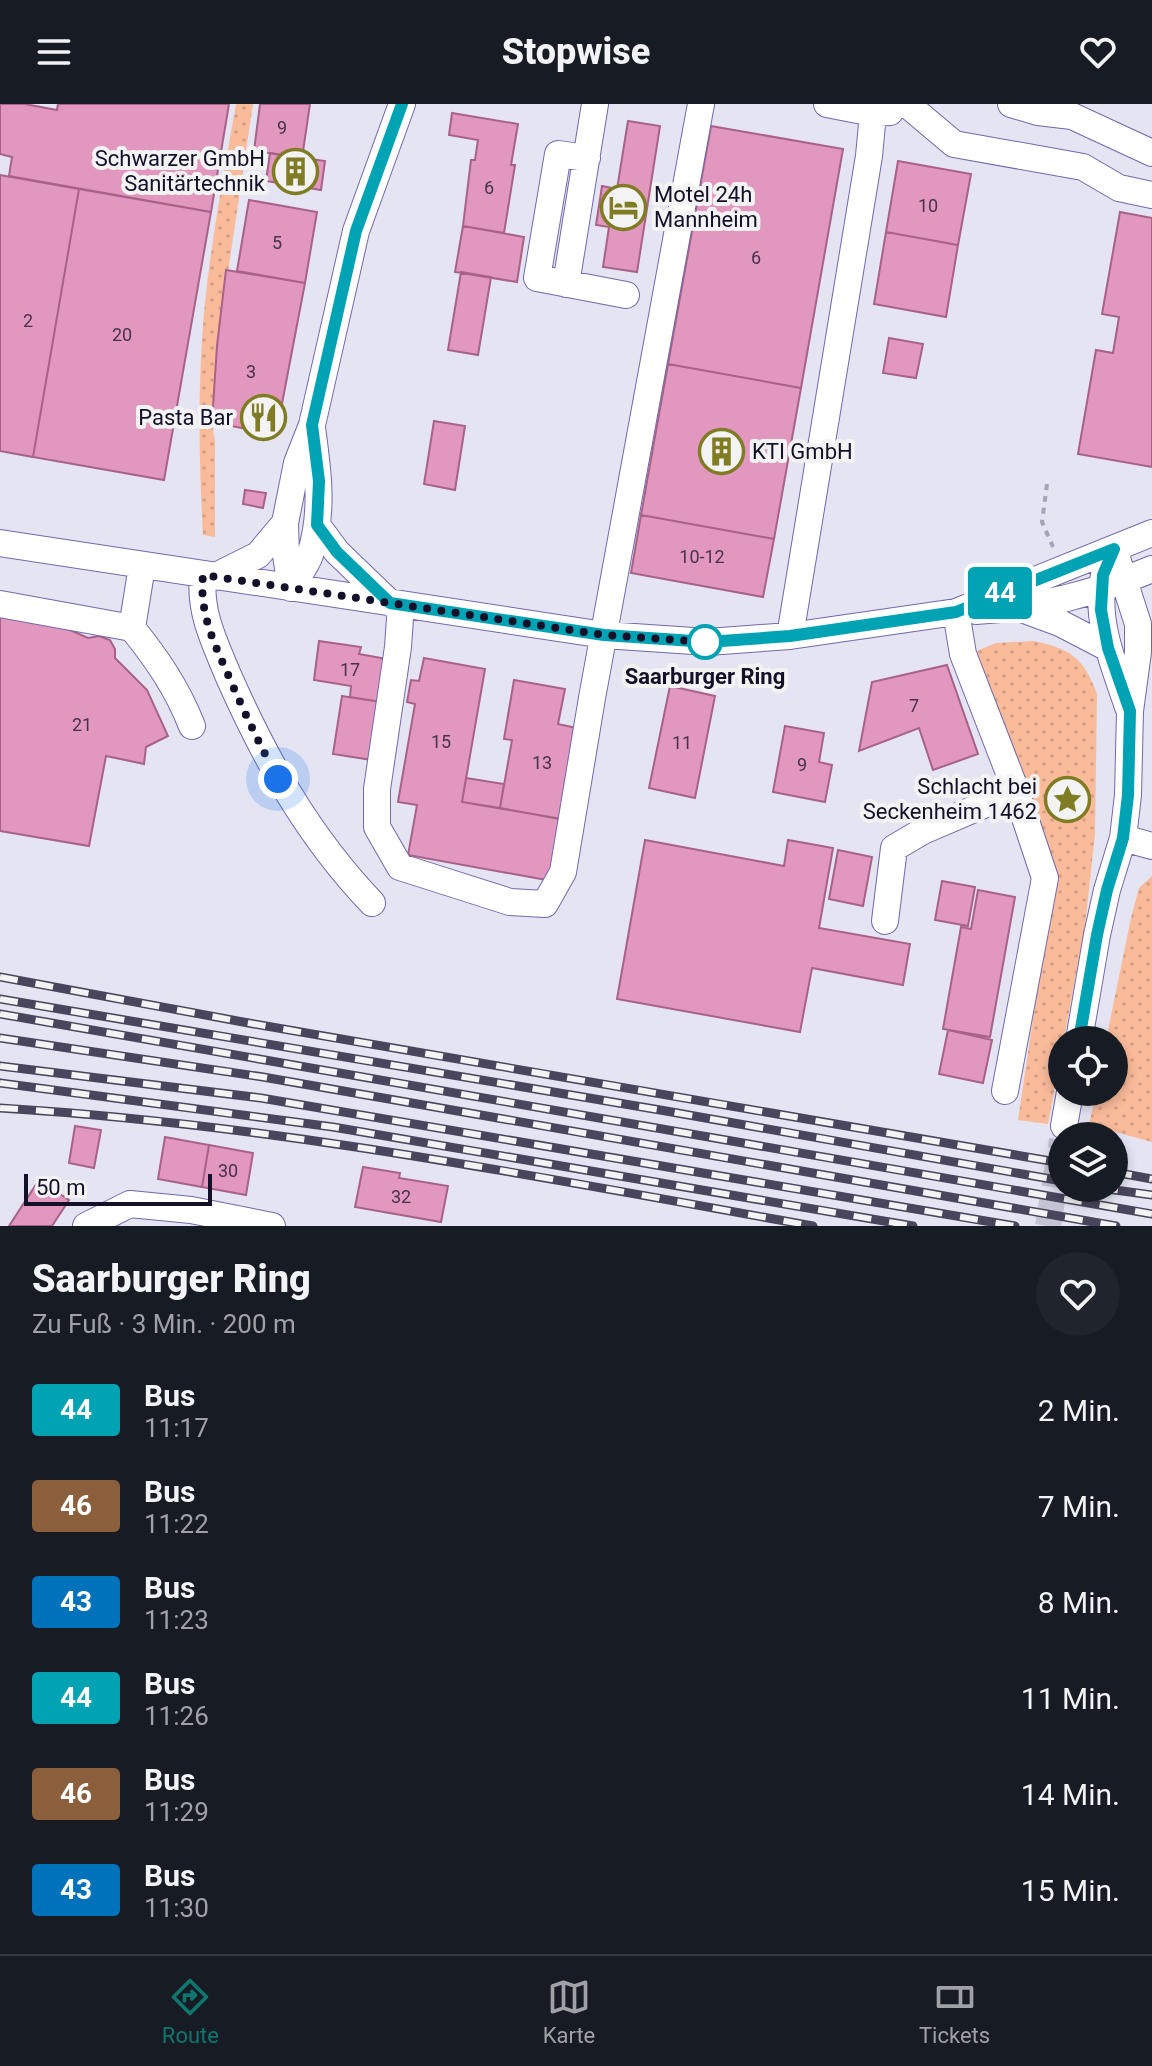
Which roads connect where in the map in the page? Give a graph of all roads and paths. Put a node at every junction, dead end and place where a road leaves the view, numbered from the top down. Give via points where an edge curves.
1 (402, 104) edge
2 (595, 104) edge
3 (701, 104) edge
4 (827, 104) edge
5 (1011, 104) edge
6 (910, 105) edge
7 (1076, 110) edge
8 (873, 113) junction
9 (1152, 153) edge
10 (1152, 195) edge
11 (626, 295) dead end
12 (312, 425) junction
13 (1047, 484) dead end
14 (285, 523) junction
15 (317, 525) junction
16 (1152, 533) edge
17 (0, 543) edge
18 (1114, 549) junction
19 (1056, 554) dead end
20 (142, 566) junction
21 (1152, 569) edge
22 (209, 576) junction
23 (1125, 580) junction
24 (291, 588) junction
25 (1101, 589) junction
26 (0, 604) edge
27 (395, 604) junction
28 (1022, 609) junction
29 (956, 612) junction
30 (132, 628) junction
31 (1152, 628) edge
32 (604, 635) junction
33 (790, 636) junction
34 (1108, 648) junction
35 (1138, 652) junction
36 (1130, 711) junction
37 (192, 726) dead end
38 (1016, 791) junction
39 (1123, 838) junction
40 (1152, 846) edge
41 (372, 903) dead end
42 (885, 921) dead end
43 (1081, 1026) edge
44 (1005, 1091) dead end
45 (86, 1226) edge
46 (272, 1226) edge

1 - 12 street via 356,231
2 - 11 street via 587,158 558,154 537,278
3 - 32 street
4 - 8 street
5 - 7 street via 1038,112
6 - 8 street
6 - 10 street via 954,144 1083,167 1119,188
7 - 9 street
8 - 33 street
12 - 14 street via 297,463
12 - 15 street via 319,481
13 - 19 path via 1042,522
14 - 22 street via 258,555
14 - 24 street
15 - 24 street via 309,557
15 - 27 street via 337,552
16 - 18 street
17 - 20 street
18 - 23 street
18 - 25 street
18 - 29 street
20 - 22 street
20 - 30 street
21 - 23 street
22 - 24 street
22 - 41 street via 201,595 204,616 255,736 324,850
23 - 25 street
23 - 35 street via 1135,610
24 - 27 street
25 - 28 street
25 - 34 street
26 - 30 street
27 - 32 street
27 - 32 street via 398,647 377,789 377,827 400,867 510,902 545,904 563,872
28 - 29 street
28 - 34 street
29 - 33 street
29 - 38 street via 963,654
30 - 37 street via 161,664
31 - 35 street
32 - 33 street via 708,642
34 - 36 street
35 - 36 street
36 - 39 street
38 - 42 street via 894,848
38 - 44 street via 1045,878
39 - 40 street
39 - 43 street via 1097,935
45 - 46 street via 130,1204

